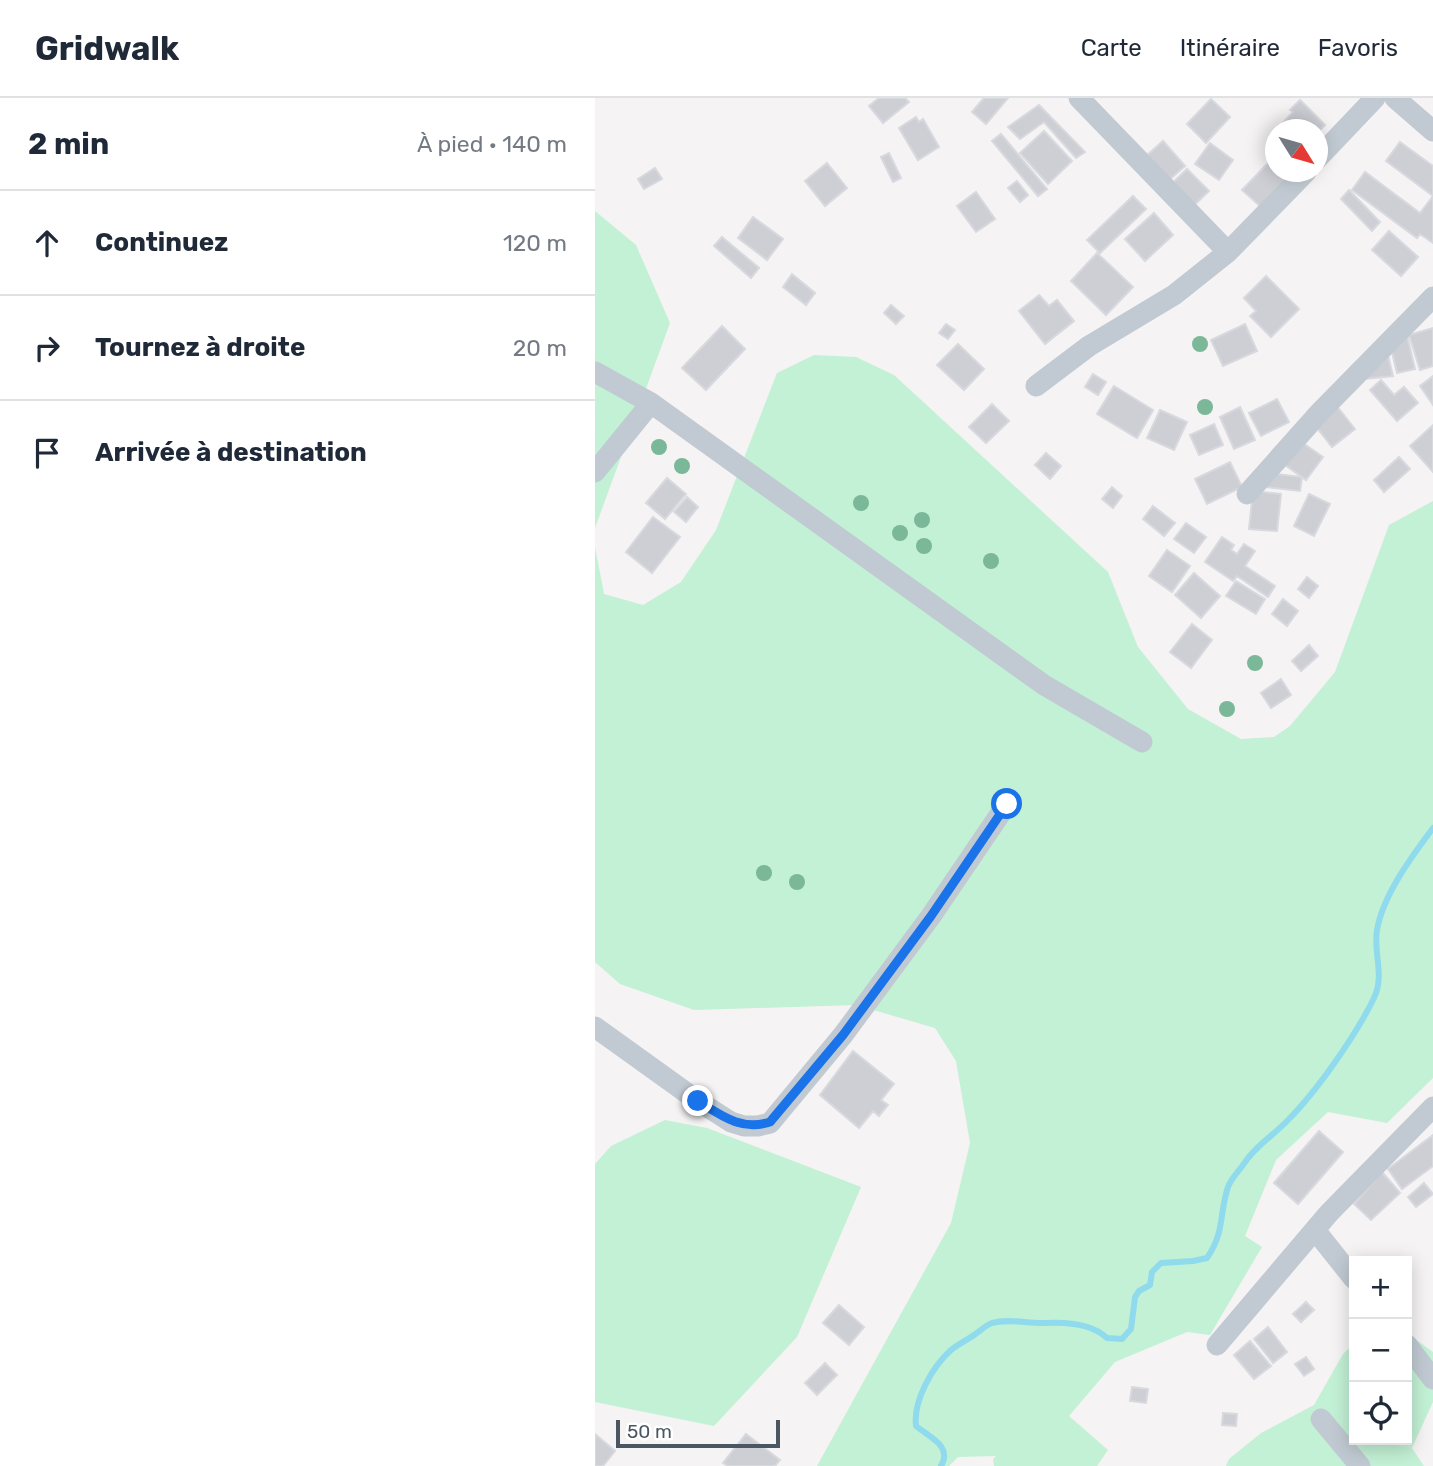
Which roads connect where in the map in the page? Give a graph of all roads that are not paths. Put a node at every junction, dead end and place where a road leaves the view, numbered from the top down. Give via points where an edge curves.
1 (1079, 98) edge
2 (1375, 98) edge
3 (1395, 98) edge
4 (1433, 131) edge
5 (1328, 148) edge
6 (1296, 182) edge
7 (1228, 253) junction
8 (1433, 297) edge
9 (595, 372) edge
10 (1036, 386) dead end
11 (651, 403) junction
12 (595, 472) edge
13 (1247, 494) dead end
14 (1142, 742) dead end
15 (1007, 804) dead end
16 (595, 1027) edge
17 (1433, 1107) edge
18 (1315, 1230) junction
19 (1349, 1273) edge
20 (1217, 1345) dead end
21 (1412, 1352) edge
22 (1433, 1379) edge
23 (1321, 1419) dead end
24 (1360, 1466) edge

1 - 7 street
2 - 5 street
3 - 4 street
6 - 7 street
7 - 10 street via 1174,295 1089,346
8 - 13 street
9 - 11 street
11 - 12 street
11 - 14 street via 1044,685
15 - 16 street via 843,1035 770,1122 744,1126 731,1122
17 - 18 street
18 - 19 street
18 - 20 street
21 - 22 street
23 - 24 street

